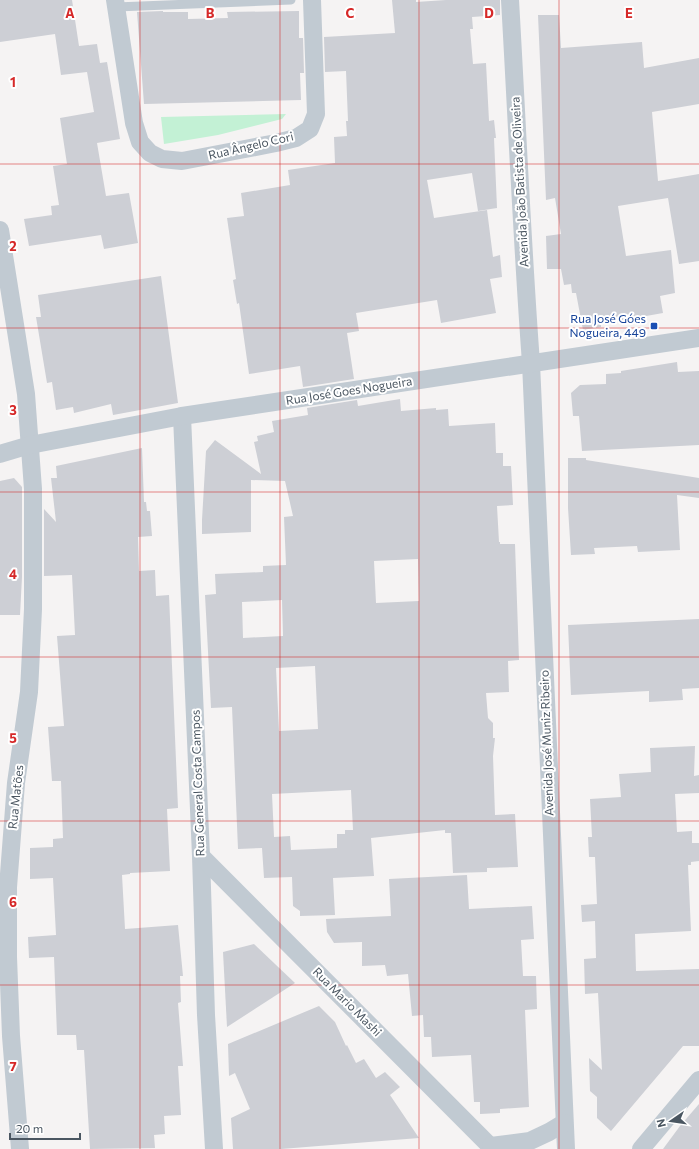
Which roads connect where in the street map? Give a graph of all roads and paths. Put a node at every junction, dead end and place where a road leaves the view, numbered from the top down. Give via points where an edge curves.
1 (291, 0) edge
2 (312, 0) edge
3 (510, 0) edge
4 (116, 4) edge
5 (0, 230) edge
6 (699, 338) edge
7 (531, 363) junction
8 (182, 416) junction
9 (30, 445) junction
10 (0, 454) edge
11 (201, 856) junction
12 (699, 1080) edge
13 (565, 1137) edge
14 (492, 1147) edge
15 (20, 1149) edge
16 (214, 1149) edge
17 (582, 1149) edge
18 (641, 1149) edge

1 - 4 lane
2 - 4 street, Rua Ângelo Cori via 316,114 310,129 296,138 182,161 162,159 150,153 140,142 134,123
3 - 7 street, Avenida João Batista de Oliveira via 522,243
5 - 9 street, Rua Matões via 26,394
6 - 7 street, Rua José Goes Nogueira
7 - 8 street, Rua José Goes Nogueira
7 - 13 street, Avenida José Muniz Ribeiro
8 - 9 street, Rua José Goes Nogueira
8 - 11 street, Rua General Costa Campos
9 - 10 street, Rua José Goes Nogueira
9 - 15 street, Rua Matões via 33,496 33,624 29,692 16,783 8,887 8,972
11 - 14 street, Rua Mario Mashi
11 - 16 street, Rua General Costa Campos via 206,1015
12 - 18 street
13 - 14 street via 549,1132 530,1141
13 - 17 street

